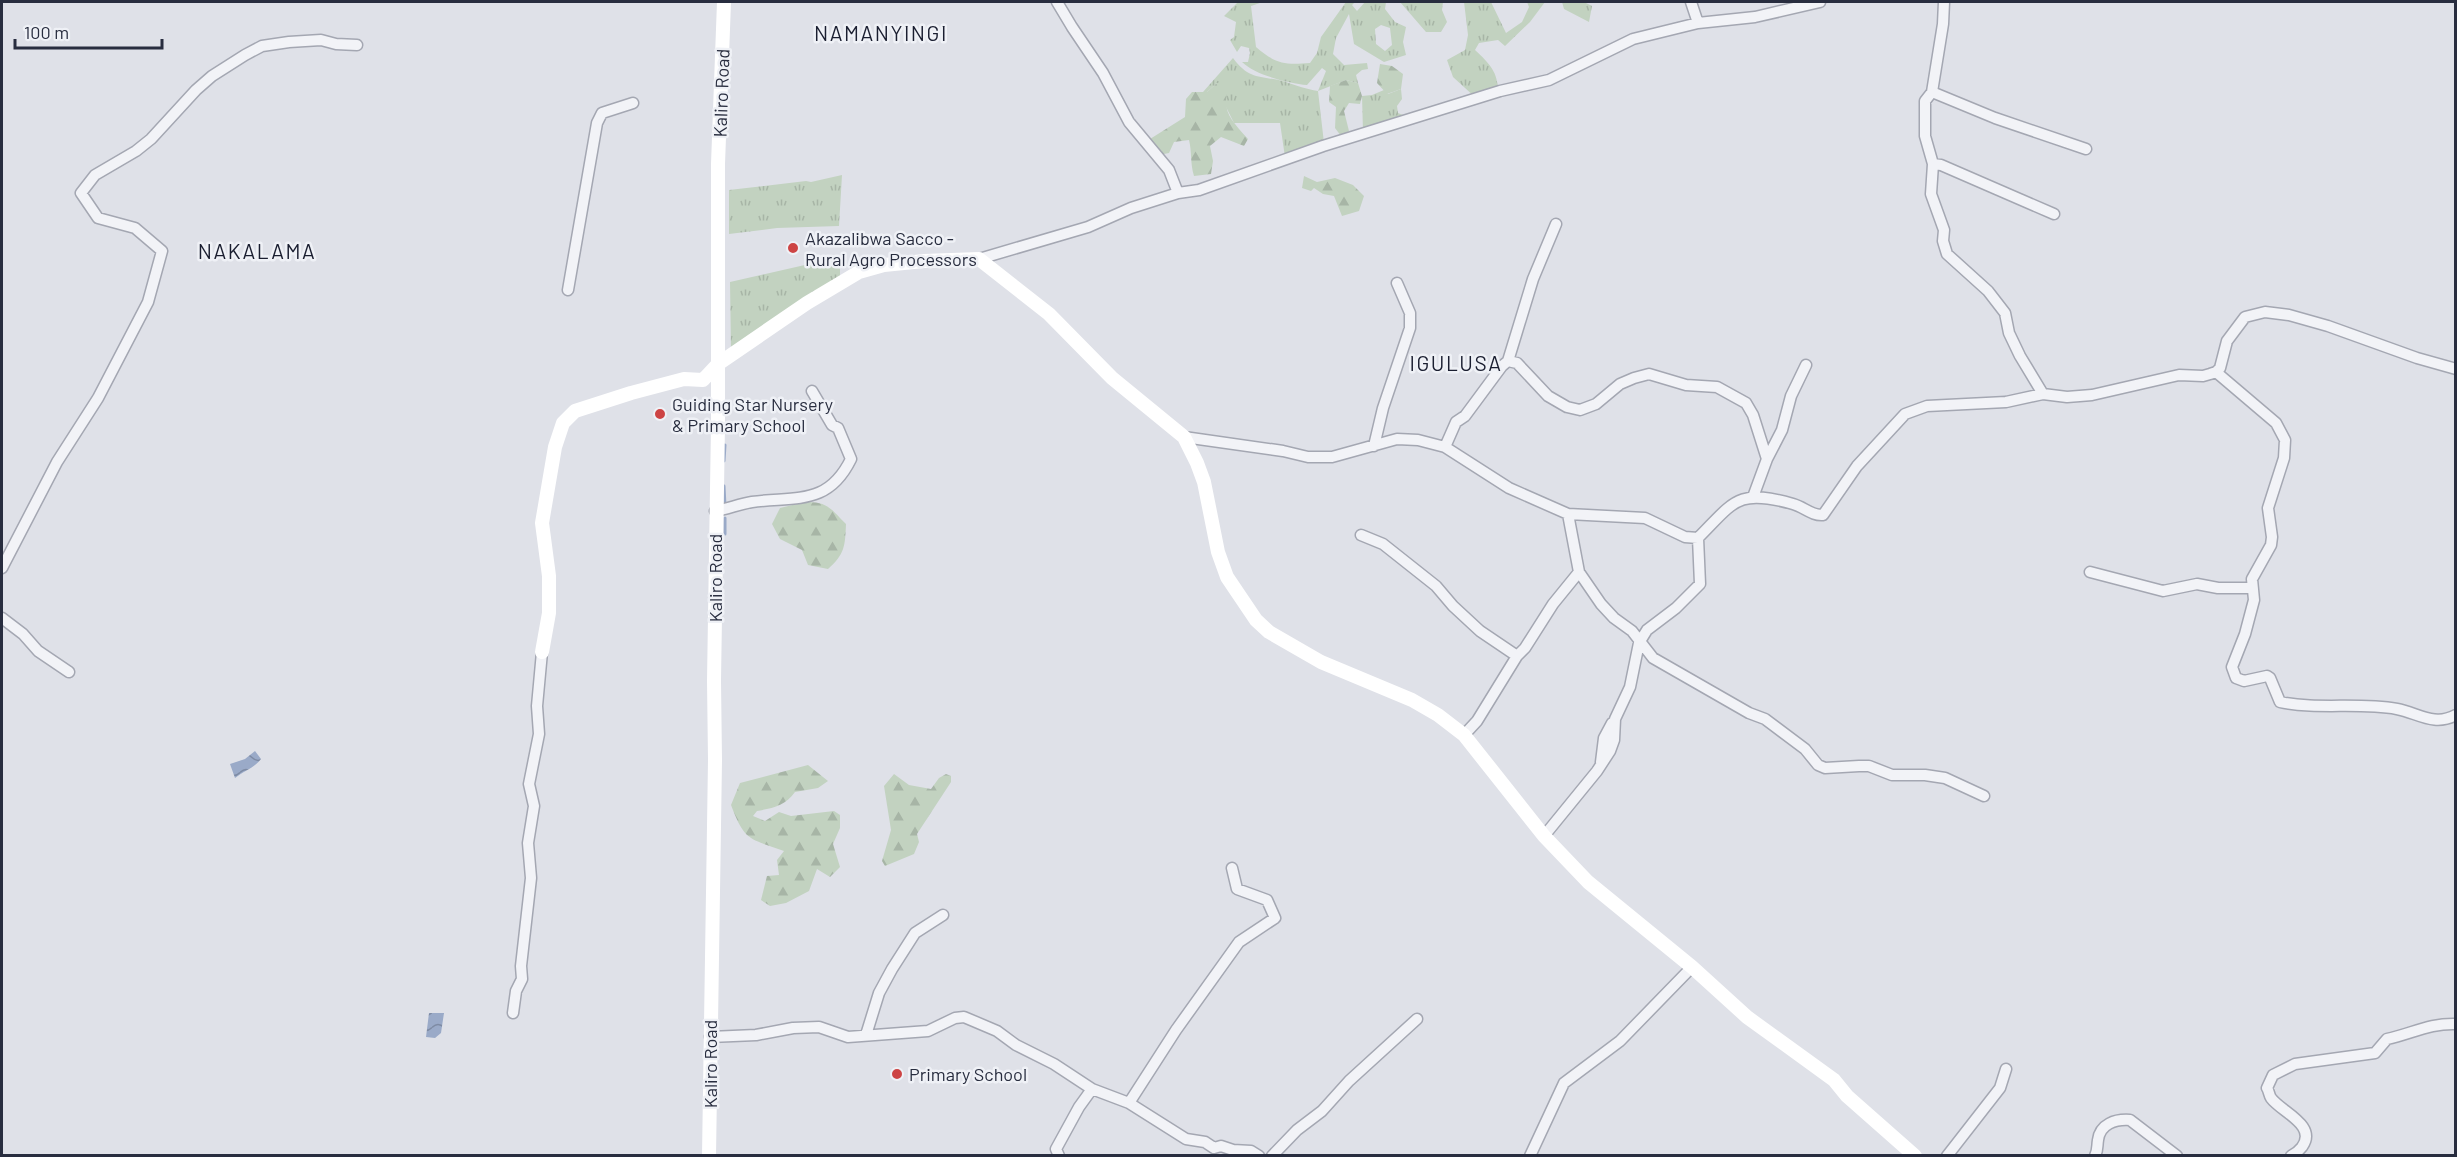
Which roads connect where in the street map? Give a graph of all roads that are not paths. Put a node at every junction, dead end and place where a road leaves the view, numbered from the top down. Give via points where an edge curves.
1 (724, 2) edge
2 (1057, 2) edge
3 (1691, 2) edge
4 (1820, 2) edge
5 (1944, 2) edge
6 (1698, 23) junction
7 (357, 45) dead end
8 (1932, 92) junction
9 (633, 103) dead end
10 (2086, 149) dead end
11 (1933, 164) junction
12 (1178, 193) junction
13 (2054, 214) dead end
14 (1557, 224) dead end
15 (979, 259) junction
16 (1397, 283) dead end
17 (568, 290) dead end
18 (1508, 361) junction
19 (718, 364) junction
20 (1806, 365) dead end
21 (2456, 369) edge
22 (2216, 372) junction
23 (812, 391) dead end
24 (2043, 394) junction
25 (1184, 437) junction
26 (1374, 446) junction
27 (1445, 447) junction
28 (1767, 459) junction
29 (1753, 497) junction
30 (715, 511) junction
31 (1568, 514) junction
32 (1361, 535) dead end
33 (1698, 538) junction
34 (2, 568) edge
35 (1579, 572) junction
36 (2090, 572) dead end
37 (2252, 588) junction
38 (2, 618) edge
39 (1640, 643) junction
40 (542, 652) joint
41 (1517, 656) junction
42 (69, 672) dead end
43 (2456, 715) edge
44 (1464, 735) junction
45 (1984, 796) dead end
46 (1544, 836) junction
47 (1232, 868) dead end
48 (943, 915) dead end
49 (1692, 967) junction
50 (513, 1013) dead end
51 (1417, 1019) dead end
52 (2456, 1024) edge
53 (866, 1035) junction
54 (710, 1037) junction
55 (2006, 1069) dead end
56 (1092, 1089) junction
57 (1130, 1103) junction
58 (1234, 1153) edge
59 (1909, 1153) edge
60 (709, 1155) edge
61 (1059, 1155) edge
62 (1259, 1155) edge
63 (1272, 1155) edge
64 (1530, 1155) edge
65 (1947, 1155) edge
66 (2095, 1155) edge
67 (2177, 1155) edge
68 (2291, 1155) edge

1 - 19 street, Kaliro Road via 718,164
2 - 12 street via 1104,73 1129,122 1170,170
3 - 6 street
4 - 6 street via 1755,17
5 - 8 street
6 - 12 street via 1633,39 1549,80 1500,91 1323,146 1199,190
7 - 34 street via 321,40 289,42 262,46 245,55 212,76 151,139 95,175 81,193 98,218 135,228 162,251 147,302
8 - 10 street
8 - 11 street via 1925,101 1925,136
9 - 17 street via 602,113 597,123
11 - 13 street
11 - 24 street via 1931,194 1944,230 1947,254 1988,291 2005,313 2016,348
12 - 15 street via 1088,227
14 - 18 street via 1533,279
15 - 19 street via 868,268 847,277
15 - 25 street via 1049,314 1112,378
16 - 26 street via 1410,313 1410,328
18 - 27 street via 1456,422
18 - 28 street via 1517,363 1548,396 1580,410 1596,404 1620,384 1649,374 1686,385 1717,387 1746,403 1754,415
19 - 30 street, Kaliro Road
19 - 40 street via 703,380 684,380 631,393 575,411 563,423 542,523 549,576 549,613
20 - 28 street
21 - 22 street via 2328,326 2265,312 2245,317 2227,341
22 - 24 street via 2179,375 2092,395
22 - 37 street via 2276,423 2285,440 2284,458 2268,508 2271,545 2252,579
23 - 30 street via 847,448 851,459 843,475 823,493
24 - 29 street via 2006,402 1927,406 1905,414 1857,466 1823,515 1794,504
25 - 26 street via 1308,457 1332,457
25 - 44 street via 1204,482 1227,577 1256,620 1269,632 1321,662 1412,700
26 - 27 street via 1397,439
27 - 31 street via 1509,488
28 - 29 street
29 - 33 street via 1734,502
30 - 54 street, Kaliro Road
31 - 33 street via 1645,518 1685,537
31 - 35 street
32 - 41 street via 1383,544 1436,586 1480,631
33 - 39 street via 1700,584 1647,630
35 - 39 street via 1601,604
35 - 41 street
36 - 37 street via 2163,591 2197,584
37 - 43 street via 2250,619 2232,667 2236,678 2244,681 2267,676 2280,702 2301,706 2371,706 2436,720
38 - 42 street via 38,651
39 - 45 street via 1653,658 1765,719 1805,749 1818,765 1869,766 1892,775 1945,778
39 - 46 street via 1630,687 1615,719 1614,740 1601,766
40 - 50 street via 537,706 539,734 529,784 534,806 528,843 531,878 522,980
41 - 44 street
44 - 46 street
46 - 49 street via 1588,882
47 - 57 street via 1238,889 1267,900 1275,918 1239,942
48 - 53 street via 915,933 879,993
49 - 59 street via 1747,1017 1834,1080 1846,1096
49 - 64 street via 1620,1041 1564,1083
51 - 63 street
52 - 68 street via 2437,1023 2387,1039 2376,1053 2295,1064 2273,1075 2267,1088 2272,1099 2300,1122 2306,1133 2305,1143
53 - 54 street via 848,1037 819,1027
53 - 56 street via 928,1031 964,1017 998,1031
54 - 60 street, Kaliro Road
55 - 65 street via 2000,1088
56 - 57 street
56 - 61 street via 1059,1142
57 - 58 street via 1186,1139 1214,1148 1221,1146
58 - 62 street via 1251,1151
66 - 67 street via 2098,1139 2109,1123 2130,1120

